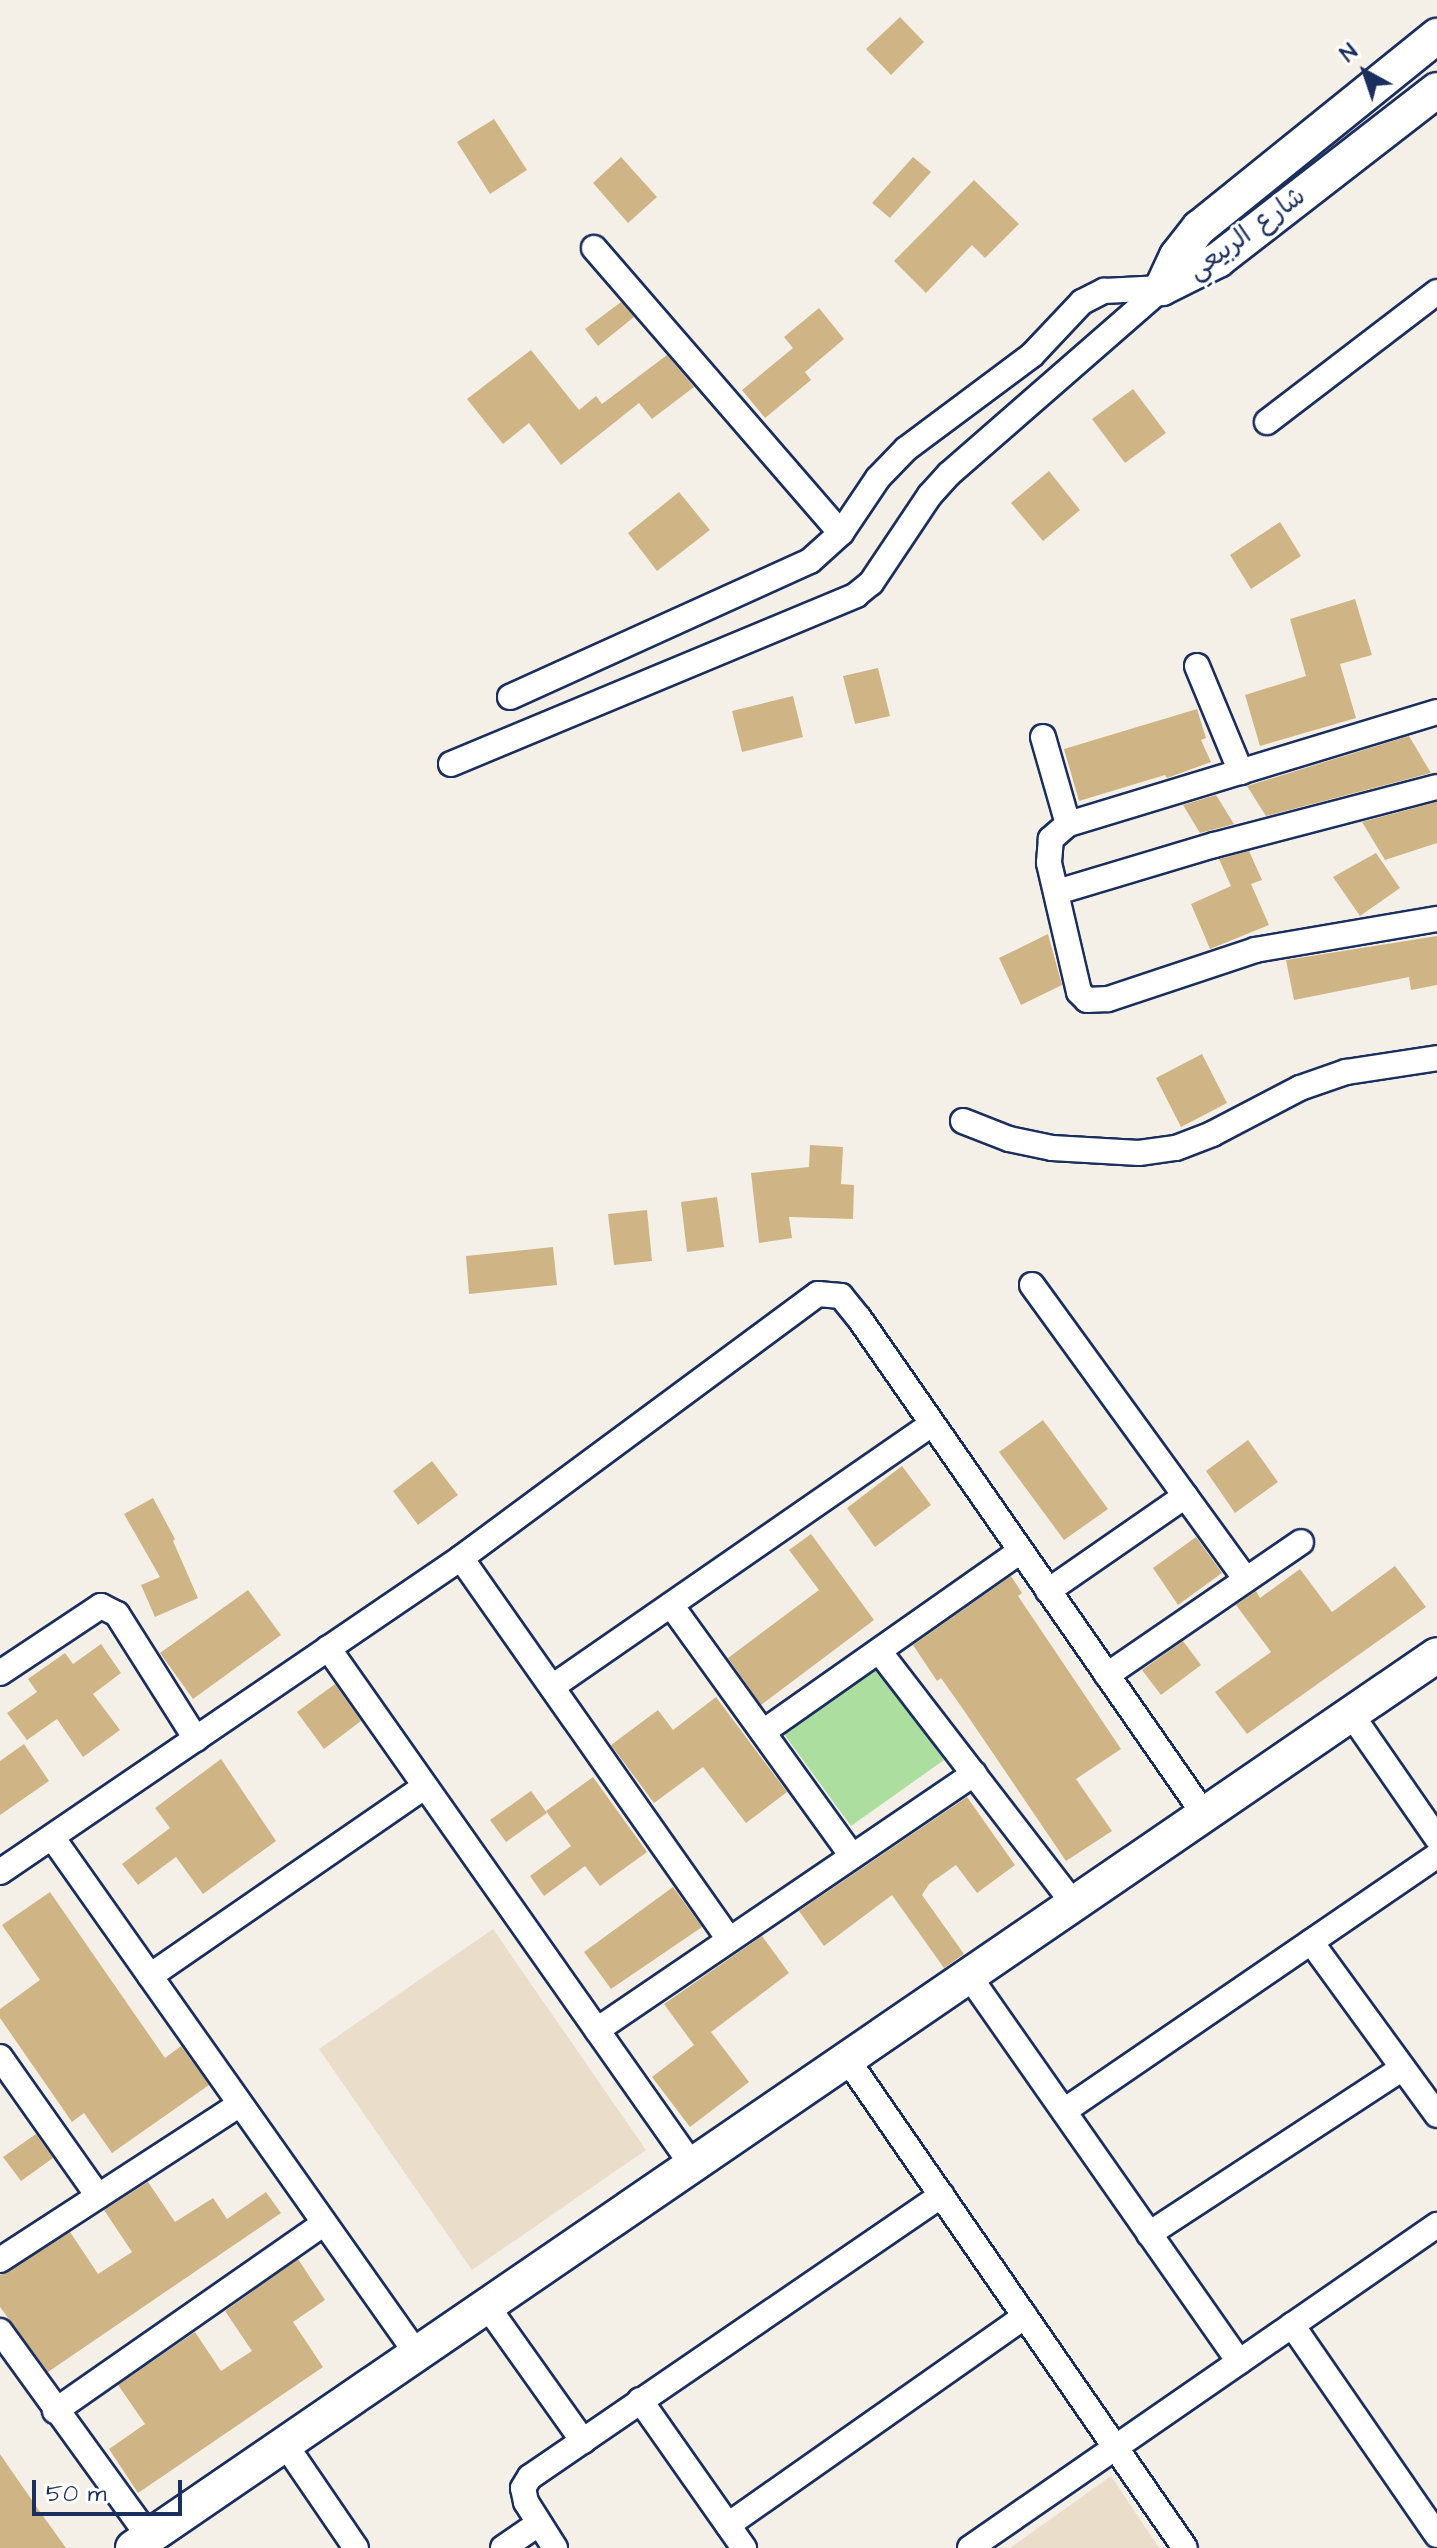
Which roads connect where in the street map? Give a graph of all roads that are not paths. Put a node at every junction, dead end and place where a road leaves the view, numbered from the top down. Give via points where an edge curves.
1 (1437, 36) edge
2 (1437, 90) edge
3 (1199, 228) junction
4 (594, 248) dead end
5 (1218, 260) junction
6 (1162, 288) junction
7 (1437, 292) edge
8 (1267, 422) dead end
9 (841, 533) junction
10 (1197, 666) dead end
11 (510, 697) dead end
12 (1437, 712) edge
13 (1043, 737) dead end
14 (451, 764) dead end
15 (1241, 772) junction
16 (1437, 787) edge
17 (1068, 824) junction
18 (1057, 892) junction
19 (1437, 919) edge
20 (1437, 1058) edge
21 (963, 1121) dead end
22 (1032, 1285) dead end
23 (932, 1424) junction
24 (1185, 1496) junction
25 (1301, 1542) dead end
26 (1021, 1551) junction
27 (461, 1558) junction
28 (1246, 1580) junction
29 (1048, 1591) junction
30 (671, 1605) junction
31 (328, 1648) junction
32 (879, 1651) junction
33 (1437, 1655) edge
34 (0, 1673) edge
35 (1107, 1675) junction
36 (552, 1687) junction
37 (1351, 1714) junction
38 (763, 1732) junction
39 (196, 1739) junction
40 (974, 1774) junction
41 (425, 1786) junction
42 (1204, 1814) junction
43 (52, 1837) junction
44 (1437, 1838) edge
45 (851, 1855) junction
46 (1437, 1856) edge
47 (0, 1872) edge
48 (1074, 1904) junction
49 (729, 1939) junction
50 (1311, 1942) junction
51 (150, 1976) junction
52 (969, 1976) junction
53 (597, 2030) junction
54 (0, 2057) edge
55 (847, 2059) junction
56 (1403, 2068) junction
57 (7, 2082) edge
58 (240, 2104) junction
59 (1064, 2111) junction
60 (1437, 2115) edge
61 (692, 2165) junction
62 (942, 2195) junction
63 (98, 2196) junction
64 (324, 2223) junction
65 (1437, 2225) edge
66 (1149, 2234) junction
67 (0, 2260) edge
68 (487, 2306) junction
69 (1025, 2316) junction
70 (1292, 2325) junction
71 (0, 2331) edge
72 (417, 2354) junction
73 (1239, 2362) junction
74 (640, 2400) junction
75 (55, 2411) junction
76 (583, 2441) junction
77 (285, 2444) junction
78 (1116, 2447) junction
79 (538, 2524) junction
80 (728, 2525) junction
81 (1437, 2535) edge
82 (141, 2543) edge
83 (356, 2548) edge
84 (503, 2548) edge
85 (555, 2548) edge
86 (744, 2548) edge
87 (970, 2548) edge
88 (1185, 2548) edge

1 - 3 street, شارع الربيعي
2 - 5 street, شارع الربيعي
3 - 5 street via 1194,241 1199,254
3 - 6 street, شارع الربيعي via 1177,256
4 - 9 street
5 - 6 street, شارع الربيعي
6 - 9 street via 1104,291 1082,302 1032,355 906,449 878,478
6 - 14 street via 949,474 871,583 856,595
7 - 8 street
9 - 11 street via 810,561
10 - 15 street
12 - 15 street
13 - 17 street
15 - 17 street
16 - 18 street
17 - 18 street via 1051,839 1049,863
18 - 19 street via 1079,992 1087,1000 1108,999 1255,950
20 - 21 street via 1346,1072 1300,1088 1212,1134 1151,1152 1052,1148
22 - 24 street
23 - 26 street
23 - 27 street via 841,1296 818,1294
23 - 30 street
24 - 28 street
24 - 29 street
25 - 28 street
26 - 29 street
26 - 32 street
27 - 31 street
27 - 36 street
28 - 35 street
29 - 35 street
30 - 36 street
30 - 38 street
31 - 39 street
31 - 41 street
32 - 38 street
32 - 40 street
33 - 37 street
34 - 39 street via 101,1606 117,1614
35 - 42 street
36 - 49 street
37 - 42 street
37 - 44 street
38 - 45 street
39 - 43 street
40 - 45 street
40 - 48 street
41 - 51 street
41 - 53 street
42 - 48 street
43 - 47 street
43 - 51 street
45 - 49 street
46 - 50 street
48 - 52 street
49 - 53 street
50 - 56 street
50 - 59 street
51 - 58 street
52 - 55 street
52 - 59 street
53 - 61 street
54 - 57 street
55 - 61 street
55 - 62 street
56 - 60 street
56 - 66 street
57 - 63 street
58 - 63 street
58 - 64 street
59 - 66 street
61 - 68 street
62 - 69 street
62 - 74 street
63 - 67 street
64 - 72 street
64 - 75 street
65 - 70 street
66 - 73 street
68 - 72 street
68 - 76 street
69 - 78 street
69 - 80 street
70 - 73 street
70 - 81 street
71 - 75 street
72 - 77 street
73 - 78 street
74 - 76 street
74 - 80 street
75 - 82 street
76 - 79 street via 530,2477 523,2488
77 - 82 street
77 - 83 street
78 - 87 street
78 - 88 street
79 - 84 street
79 - 85 street
80 - 86 street

